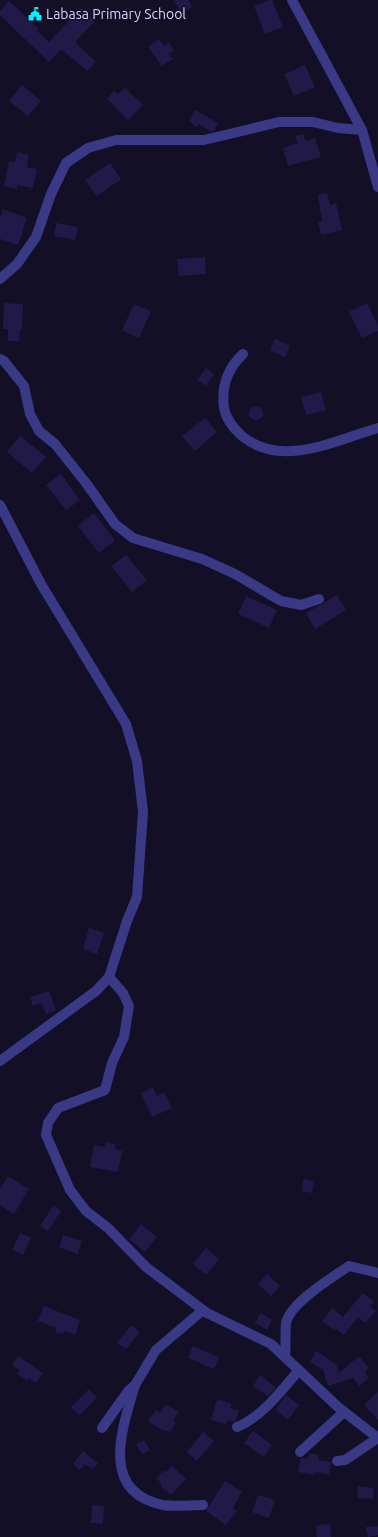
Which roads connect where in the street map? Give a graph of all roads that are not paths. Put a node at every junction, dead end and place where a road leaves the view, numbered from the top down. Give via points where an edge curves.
1 (292, 0) edge
2 (362, 130) junction
3 (378, 187) edge
4 (0, 279) edge
5 (244, 354) dead end
6 (0, 358) edge
7 (378, 428) edge
8 (0, 505) edge
9 (319, 599) dead end
10 (109, 977) junction
11 (0, 1061) edge
12 (378, 1273) edge
13 (203, 1310) junction
14 (285, 1357) junction
15 (298, 1370) junction
16 (135, 1385) junction
17 (344, 1412) junction
18 (237, 1427) dead end
19 (102, 1428) dead end
20 (378, 1438) edge
21 (300, 1452) dead end
22 (337, 1460) dead end
23 (203, 1505) dead end

1 - 2 street
2 - 3 street
2 - 4 street via 313,122 279,122 204,140 116,140 88,148 66,163 51,194 36,238 17,264
5 - 7 street via 234,363 225,378 222,395 225,411 233,428 249,442 268,450 288,452 310,449
6 - 9 street via 24,386 30,414 40,431 86,483 115,524 133,538 202,559 235,574 280,601 301,605
8 - 10 street via 41,584 126,724 137,762 143,812 137,897
10 - 11 street via 96,991
10 - 13 street via 123,993 129,1006 124,1037 112,1063 105,1090 58,1108 48,1123 46,1135 70,1190 86,1211 108,1228 146,1267
12 - 14 street via 349,1266 307,1297 293,1310 286,1322
13 - 14 street via 270,1344
13 - 16 street via 156,1350
14 - 15 street
15 - 17 street
15 - 18 street via 287,1385 256,1415
16 - 19 street
16 - 23 street via 124,1424 120,1468 126,1483 138,1497 163,1505
17 - 20 street
17 - 21 street
20 - 22 street via 345,1460

